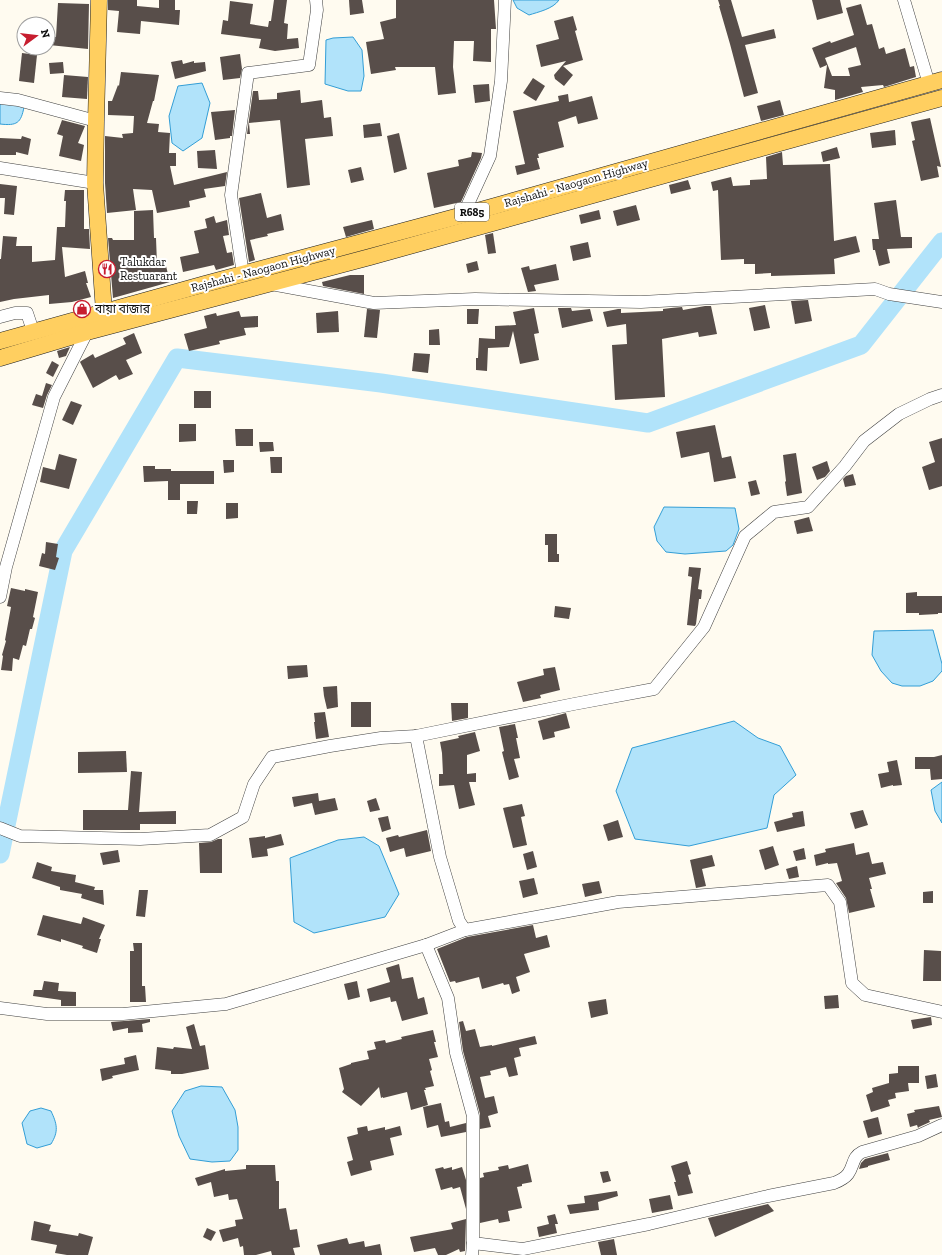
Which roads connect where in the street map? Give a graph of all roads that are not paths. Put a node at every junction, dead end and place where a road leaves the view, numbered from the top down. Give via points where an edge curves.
1 (99, 0) edge
2 (316, 0) edge
3 (505, 0) edge
4 (904, 0) edge
5 (935, 82) edge
6 (0, 98) edge
7 (942, 98) edge
8 (96, 121) junction
9 (717, 152) junction
10 (0, 168) edge
11 (95, 183) junction
12 (463, 215) junction
13 (303, 258) junction
14 (243, 274) junction
15 (307, 274) junction
16 (268, 284) junction
17 (937, 301) edge
18 (104, 312) junction
19 (0, 317) edge
20 (33, 331) junction
21 (87, 332) junction
22 (0, 341) edge
23 (0, 358) edge
24 (942, 395) edge
25 (3, 567) edge
26 (0, 597) edge
27 (416, 736) junction
28 (0, 828) edge
29 (465, 930) junction
30 (426, 945) junction
31 (0, 1008) edge
32 (942, 1012) edge
33 (942, 1125) edge
34 (472, 1249) edge

1 - 8 main road
2 - 14 street via 317,10 309,65 248,73 231,195
3 - 12 street via 501,81 490,156
4 - 5 street
5 - 9 main road, Rajshahi - Naogaon Highway / R685
6 - 8 street via 18,100
7 - 9 main road, Rajshahi - Naogaon Highway / R685
8 - 11 main road
9 - 12 main road, Rajshahi - Naogaon Highway / R685
9 - 15 main road, Rajshahi - Naogaon Highway / R685
10 - 11 street
11 - 18 main road
12 - 13 main road, Rajshahi - Naogaon Highway / R685
13 - 14 main road, Rajshahi - Naogaon Highway / R685
13 - 15 main road
14 - 18 main road, Rajshahi - Naogaon Highway / R685
15 - 16 main road, Rajshahi - Naogaon Highway / R685
16 - 17 street via 374,304 475,299 641,302 875,289 889,294
16 - 21 main road, Rajshahi - Naogaon Highway / R685
18 - 20 main road, Rajshahi - Naogaon Highway / R685
19 - 20 street via 27,313
20 - 22 main road, Rajshahi - Naogaon Highway / R685
21 - 23 main road, Rajshahi - Naogaon Highway / R685
21 - 25 street via 54,397
24 - 27 street via 930,398 899,414 864,441 808,507 774,512 745,536 704,627 654,689
25 - 26 street
27 - 28 street via 381,738 272,757 254,784 243,817 210,835 140,839 20,836
27 - 29 street via 440,857 459,921
29 - 30 street
29 - 32 street via 618,902 828,885 840,902 852,983 865,995
30 - 31 street via 226,1004 123,1014 47,1014
30 - 34 street via 448,998 456,1053 473,1116
33 - 34 street via 918,1136 862,1152 857,1155 848,1174 834,1183 523,1249

